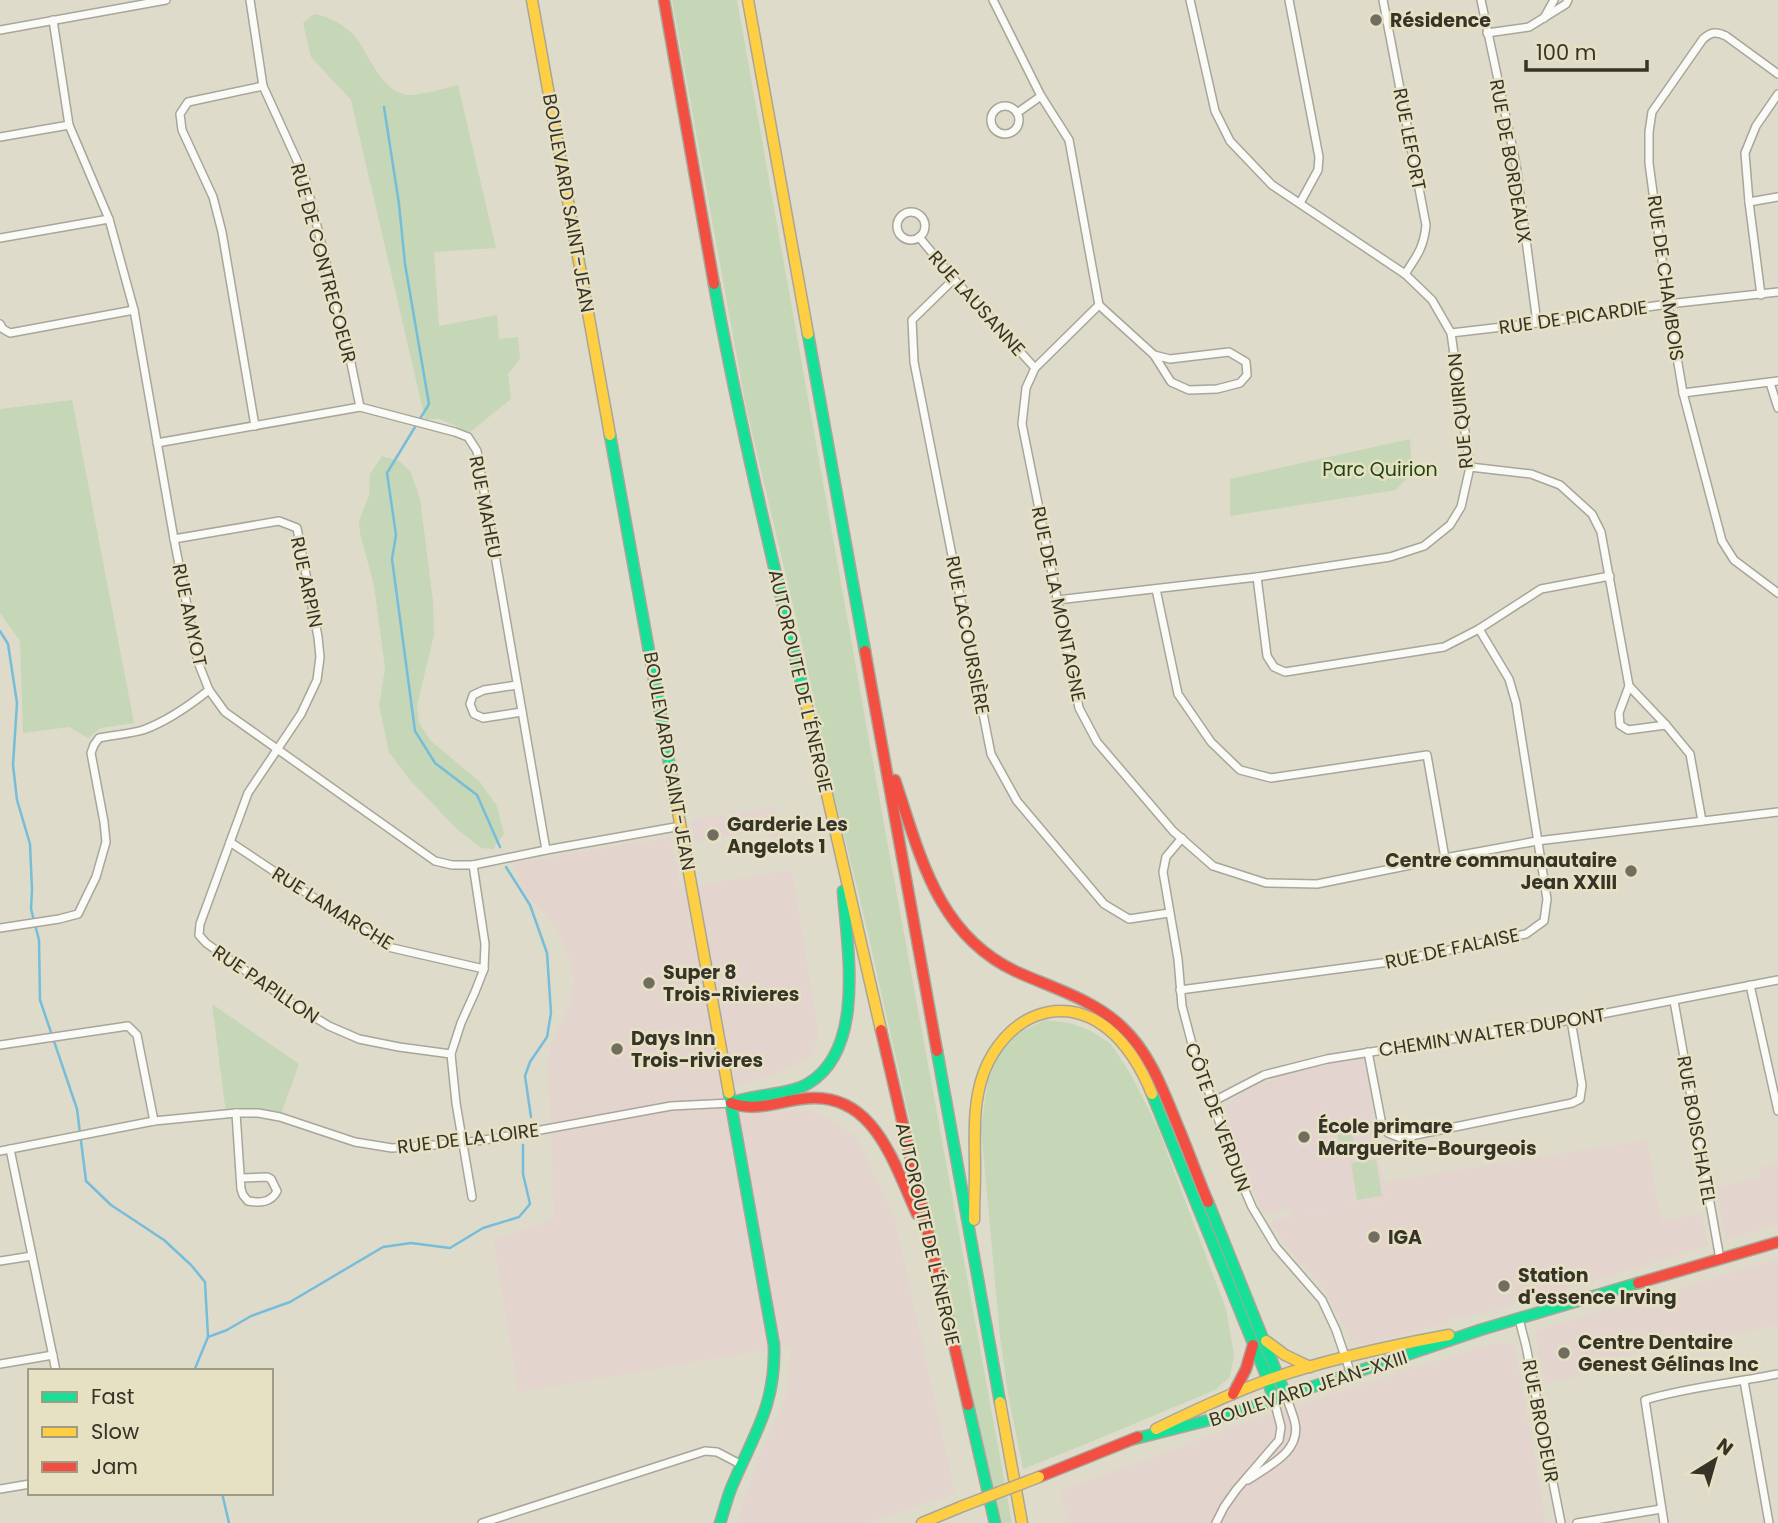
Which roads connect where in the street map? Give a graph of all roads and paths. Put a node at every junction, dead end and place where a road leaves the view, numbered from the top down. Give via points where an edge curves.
1 (166, 0) edge
2 (250, 0) edge
3 (533, 0) edge
4 (664, 0) edge
5 (748, 0) edge
6 (993, 0) edge
7 (1190, 0) edge
8 (1289, 0) edge
9 (1382, 0) edge
10 (1481, 0) edge
11 (1554, 0) edge
12 (1568, 0) edge
13 (1543, 19) junction
14 (53, 20) junction
15 (0, 30) edge
16 (1487, 33) junction
17 (1778, 74) edge
18 (263, 86) junction
19 (1778, 94) edge
20 (1041, 96) junction
21 (1017, 113) junction
22 (69, 125) junction
23 (0, 137) edge
24 (1778, 197) edge
25 (1749, 202) junction
26 (1300, 203) junction
27 (109, 219) junction
28 (919, 237) junction
29 (0, 238) edge
30 (1405, 274) junction
31 (954, 279) junction
32 (1778, 292) edge
33 (1761, 295) junction
34 (1668, 304) junction
35 (1098, 305) junction
36 (134, 310) junction
37 (0, 324) edge
38 (1537, 324) junction
39 (1451, 333) junction
40 (1154, 355) junction
41 (1035, 368) junction
42 (1774, 382) edge
43 (1683, 393) junction
44 (360, 407) junction
45 (1778, 408) edge
46 (255, 426) junction
47 (158, 443) junction
48 (1470, 467) junction
49 (174, 538) junction
50 (1609, 576) junction
51 (1257, 577) junction
52 (1156, 589) junction
53 (1778, 593) edge
54 (1058, 600) junction
55 (1479, 629) junction
56 (517, 685) junction
57 (1629, 686) junction
58 (209, 690) junction
59 (522, 712) junction
60 (1666, 725) junction
61 (881, 739) junction
62 (278, 750) junction
63 (1778, 812) edge
64 (1702, 821) junction
65 (681, 826) junction
66 (1182, 838) junction
67 (1538, 841) junction
68 (230, 842) junction
69 (546, 850) junction
70 (841, 851) junction
71 (1445, 858) junction
72 (473, 865) junction
73 (1169, 914) junction
74 (0, 928) edge
75 (484, 969) junction
76 (1778, 980) edge
77 (1750, 985) junction
78 (1180, 990) junction
79 (1674, 1001) junction
80 (1571, 1020) junction
81 (0, 1045) edge
82 (1368, 1052) junction
83 (450, 1054) junction
84 (1212, 1102) junction
85 (732, 1104) junction
86 (1778, 1111) edge
87 (236, 1113) junction
88 (155, 1121) junction
89 (463, 1143) junction
90 (10, 1149) junction
91 (0, 1151) edge
92 (241, 1178) junction
93 (472, 1197) dead end
94 (929, 1238) junction
95 (1778, 1242) edge
96 (973, 1253) junction
97 (32, 1256) junction
98 (1720, 1259) junction
99 (0, 1261) edge
100 (1519, 1319) junction
101 (1480, 1330) junction
102 (1264, 1339) junction
103 (1253, 1345) junction
104 (53, 1355) junction
105 (1346, 1357) junction
106 (0, 1364) edge
107 (1310, 1367) junction
108 (56, 1369) edge
109 (1351, 1374) junction
110 (1778, 1374) edge
111 (1273, 1378) junction
112 (1744, 1381) junction
113 (1233, 1394) junction
114 (1286, 1396) junction
115 (1274, 1400) junction
116 (1133, 1439) junction
117 (742, 1465) junction
118 (28, 1484) edge
119 (1239, 1486) junction
120 (0, 1489) edge
121 (1661, 1509) junction
122 (722, 1520) edge
123 (482, 1523) edge
124 (922, 1523) edge
125 (995, 1523) edge
126 (1022, 1523) edge
127 (1216, 1523) edge
128 (1560, 1523) edge
129 (1577, 1523) edge
130 (1664, 1523) edge
131 (1769, 1523) edge

1 - 14 street
2 - 18 street, RUE DE CONTRECOEUR
3 - 65 main road, BOULEVARD SAINT-JEAN
4 - 70 main road, AUTOROUTE DE L'ÉNERGIE via 723,333
5 - 61 main road, AUTOROUTE DE L'ÉNERGIE
6 - 20 street
7 - 26 street, RUE QUIRION via 1215,111 1230,141 1272,185
8 - 26 street via 1319,157 1318,170
9 - 30 street, RUE LEFORT via 1426,225 1425,240
10 - 16 street, RUE DE BORDEAUX
11 - 13 street
12 - 13 street
13 - 16 street via 1529,27
14 - 15 street
14 - 22 street, RUE AMYOT
16 - 38 street, RUE DE BORDEAUX via 1516,164
17 - 34 street, RUE DE CHAMBOIS via 1726,36 1710,33 1653,112 1649,163
18 - 44 street, RUE DE CONTRECOEUR via 305,178
18 - 46 street via 188,102 180,114 222,232
19 - 25 street via 1756,126 1745,153
20 - 21 street
20 - 35 street via 1069,140
21 - 21 street via 1000,107 992,113 994,130 1011,133 1017,126
22 - 23 street
22 - 27 street, RUE AMYOT
24 - 25 street
25 - 33 street
26 - 30 street, RUE QUIRION
27 - 29 street
27 - 36 street, RUE AMYOT
28 - 28 street, RUE LAUSANNE via 925,230 923,218 912,211 902,214 898,232 910,240
28 - 31 street, RUE LAUSANNE
30 - 39 street, RUE QUIRION via 1432,300
31 - 41 street, RUE LAUSANNE
31 - 73 street, RUE LACOURSIÈRE via 912,320 914,362 991,754 1017,801 1104,904 1129,919
32 - 33 street, RUE DE PICARDIE
33 - 34 street, RUE DE PICARDIE
34 - 38 street, RUE DE PICARDIE
34 - 43 street, RUE DE CHAMBOIS
35 - 40 street
35 - 41 street, RUE DE LA MONTAGNE
36 - 37 street via 10,333
36 - 47 street, RUE AMYOT
38 - 39 street, RUE DE PICARDIE
39 - 48 street, RUE QUIRION
40 - 40 street via 1171,382 1189,390 1240,383 1247,375 1246,362 1229,352 1170,359
41 - 54 street, RUE DE LA MONTAGNE via 1026,388 1022,424
42 - 43 street
42 - 45 street
43 - 53 street, RUE DE CHAMBOIS via 1722,541 1734,560
44 - 46 street, RUE MAHEU
44 - 56 street, RUE MAHEU via 455,432 468,438 477,451
46 - 47 street, RUE MAHEU
47 - 49 street, RUE AMYOT
48 - 50 street via 1531,474 1560,485 1592,514 1601,532
48 - 51 street, RUE QUIRION via 1461,507 1450,525 1424,546 1390,557
49 - 58 street, RUE AMYOT via 198,662
49 - 62 street, RUE ARPIN via 279,521 297,528 320,657 317,680
50 - 55 street via 1541,589
50 - 57 street
51 - 52 street, RUE QUIRION
51 - 55 street via 1267,656 1274,667 1285,672 1444,647
52 - 54 street, RUE QUIRION
52 - 71 street via 1178,694 1211,742 1240,770 1271,778 1427,755
54 - 66 street, RUE DE LA MONTAGNE via 1079,708 1097,742
55 - 67 street, RUE DE FALAISE via 1510,679
56 - 59 street, RUE MAHEU
56 - 59 street via 484,690 473,695 470,704 474,714 483,718
57 - 60 street
57 - 60 street via 1619,713 1620,725 1628,730
58 - 62 street, RUE AMYOT via 225,712
58 - 74 street via 179,713 151,726 99,738 92,753 106,842 78,914
59 - 69 street, RUE MAHEU
60 - 64 street via 1690,754
61 - 96 main road, AUTOROUTE DE L'ÉNERGIE
61 - 102 main road via 926,872 961,931 1004,965 1107,1014 1148,1058
62 - 68 street, RUE PAPILLON via 248,793
62 - 72 street, RUE AMYOT via 435,860
63 - 64 street, RUE DE LA MONTAGNE
64 - 67 street, RUE DE LA MONTAGNE
65 - 69 street, RUE AMYOT
65 - 85 main road, BOULEVARD SAINT-JEAN
66 - 71 street, RUE DE LA MONTAGNE via 1213,866 1266,883 1317,884
66 - 73 street, CÔTE DE VERDUN via 1163,865
67 - 71 street, RUE DE LA MONTAGNE
67 - 78 street, RUE DE FALAISE via 1547,899 1544,921 1526,934 1398,961
68 - 75 street, RUE LAMARCHE via 388,947
68 - 83 street, RUE PAPILLON via 200,923 199,935 206,943 329,1026 359,1039
69 - 72 street, RUE AMYOT
70 - 85 main road via 849,987 838,1051 810,1083 744,1097
70 - 94 main road, AUTOROUTE DE L'ÉNERGIE
72 - 75 street via 485,944
73 - 78 street, CÔTE DE VERDUN
75 - 83 street
76 - 77 street, CHEMIN WALTER DUPONT
77 - 79 street, CHEMIN WALTER DUPONT
77 - 86 street
78 - 84 street, CÔTE DE VERDUN via 1186,1027
79 - 80 street, CHEMIN WALTER DUPONT
79 - 98 street, RUE BOISCHATEL
80 - 82 street, CHEMIN WALTER DUPONT
80 - 82 street via 1582,1085 1580,1099 1401,1138 1382,1125
81 - 88 street via 128,1026 137,1035
82 - 84 street, CHEMIN WALTER DUPONT via 1264,1075
83 - 89 street
84 - 105 street, CÔTE DE VERDUN via 1258,1219 1322,1300
85 - 89 street, RUE DE LA LOIRE via 671,1106
85 - 94 main road via 746,1107 821,1097 854,1108 884,1143
85 - 117 main road, BOULEVARD SAINT-JEAN via 776,1359 770,1402
87 - 88 street, RUE DE LA LOIRE
87 - 89 street, RUE DE LA LOIRE via 280,1117 355,1142 393,1148
87 - 92 street
88 - 90 street, RUE DE LA LOIRE
89 - 93 street
90 - 91 street, RUE DE LA LOIRE
90 - 97 street
92 - 92 street via 248,1201 269,1201 277,1191 267,1177
94 - 125 main road, AUTOROUTE DE L'ÉNERGIE
95 - 98 main road, BOULEVARD JEAN-XXIII
96 - 103 main road via 975,1113 987,1065 1004,1036 1027,1019 1051,1012 1082,1015 1115,1036 1143,1074
96 - 126 main road
97 - 99 street
97 - 104 street
98 - 100 main road, BOULEVARD JEAN-XXIII
100 - 101 main road, BOULEVARD JEAN-XXIII
100 - 128 street, RUE BRODEUR
101 - 105 main road, BOULEVARD JEAN-XXIII
101 - 109 main road, BOULEVARD JEAN-XXIII
102 - 107 main road via 1285,1356
102 - 111 main road
103 - 111 main road
103 - 113 main road
104 - 106 street
104 - 108 street
105 - 107 main road, BOULEVARD JEAN-XXIII
105 - 109 street, CÔTE DE VERDUN
107 - 111 main road, BOULEVARD JEAN-XXIII
109 - 114 main road, BOULEVARD JEAN-XXIII
110 - 112 street
111 - 113 main road, BOULEVARD JEAN-XXIII
111 - 114 main road
111 - 115 main road
112 - 121 street via 1645,1400
112 - 131 street
113 - 116 main road, BOULEVARD JEAN-XXIII
114 - 115 main road, BOULEVARD JEAN-XXIII
114 - 119 street via 1295,1423 1293,1444
115 - 116 main road, BOULEVARD JEAN-XXIII
115 - 119 street via 1280,1437
116 - 124 main road, BOULEVARD JEAN-XXIII, bridge
117 - 122 main road, BOULEVARD SAINT-JEAN
117 - 123 street via 705,1451
118 - 120 street
119 - 127 street
121 - 129 street
121 - 130 street

